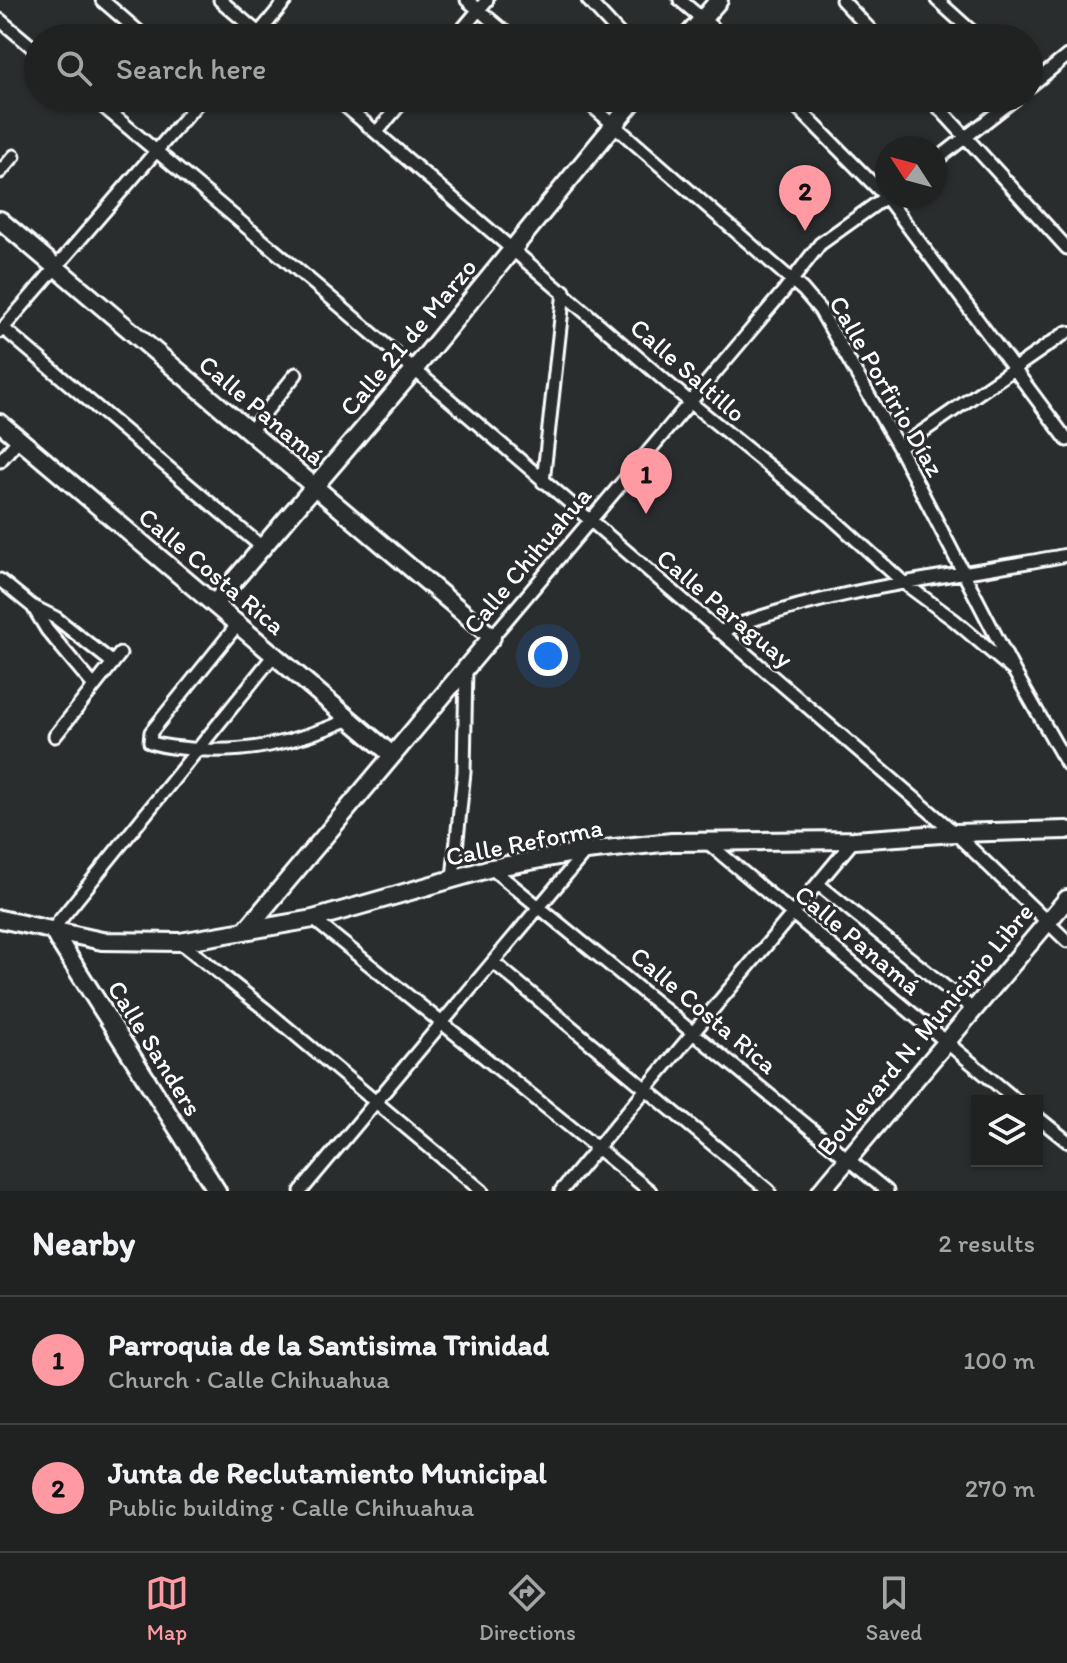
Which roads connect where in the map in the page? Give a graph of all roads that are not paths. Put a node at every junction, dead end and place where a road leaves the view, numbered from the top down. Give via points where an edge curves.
1 (102, 0) edge
2 (220, 0) edge
3 (286, 0) edge
4 (467, 0) edge
5 (487, 0) edge
6 (588, 0) edge
7 (680, 0) edge
8 (719, 0) edge
9 (842, 0) edge
10 (937, 0) edge
11 (479, 10) junction
12 (702, 19) junction
13 (0, 20) edge
14 (130, 24) edge
15 (246, 24) edge
16 (268, 24) edge
17 (467, 24) edge
18 (496, 24) edge
19 (610, 24) edge
20 (698, 24) edge
21 (708, 24) edge
22 (865, 24) edge
23 (964, 24) edge
24 (24, 40) edge
25 (1067, 56) edge
26 (1043, 75) edge
27 (110, 112) edge
28 (190, 112) edge
29 (353, 112) edge
30 (393, 112) edge
31 (600, 112) edge
32 (624, 112) edge
33 (802, 112) edge
34 (942, 112) edge
35 (999, 112) edge
36 (614, 124) junction
37 (377, 132) junction
38 (966, 139) junction
39 (157, 152) junction
40 (947, 152) edge
41 (14, 156) dead end
42 (0, 172) edge
43 (875, 186) edge
44 (875, 205) edge
45 (894, 208) edge
46 (0, 220) edge
47 (513, 247) junction
48 (1067, 248) edge
49 (56, 268) junction
50 (792, 280) junction
51 (564, 291) junction
52 (2, 330) edge
53 (1067, 332) edge
54 (1014, 369) junction
55 (413, 371) junction
56 (296, 374) dead end
57 (691, 403) junction
58 (0, 423) edge
59 (250, 431) junction
60 (19, 439) junction
61 (1067, 440) edge
62 (899, 448) junction
63 (0, 461) edge
64 (543, 482) junction
65 (314, 486) junction
66 (590, 522) junction
67 (262, 547) junction
68 (1067, 555) edge
69 (963, 573) junction
70 (0, 580) edge
71 (904, 583) junction
72 (214, 604) junction
73 (32, 606) junction
74 (238, 624) junction
75 (719, 632) junction
76 (492, 637) junction
77 (274, 655) junction
78 (466, 668) junction
79 (1014, 671) junction
80 (94, 686) junction
81 (350, 719) junction
82 (55, 736) dead end
83 (199, 751) junction
84 (392, 755) junction
85 (1067, 764) edge
86 (1067, 830) edge
87 (955, 833) junction
88 (854, 840) junction
89 (708, 843) junction
90 (586, 851) junction
91 (491, 868) junction
92 (453, 878) junction
93 (818, 884) junction
94 (1067, 899) edge
95 (540, 906) junction
96 (791, 915) junction
97 (0, 919) edge
98 (313, 919) junction
99 (1047, 923) junction
100 (52, 930) junction
101 (245, 931) junction
102 (1067, 941) edge
103 (180, 942) junction
104 (493, 962) junction
105 (974, 1010) junction
106 (443, 1023) junction
107 (693, 1032) junction
108 (945, 1044) junction
109 (646, 1089) junction
110 (1009, 1095) edge
111 (375, 1101) junction
112 (1043, 1122) edge
113 (1067, 1141) edge
114 (595, 1149) junction
115 (847, 1159) junction
116 (306, 1189) edge
117 (217, 1191) edge
118 (482, 1191) edge
119 (561, 1191) edge
120 (650, 1191) edge
121 (769, 1191) edge
122 (821, 1191) edge
123 (887, 1191) edge

1 - 14 street
2 - 15 street
3 - 16 street
4 - 11 street
5 - 11 street
6 - 19 street
7 - 12 street
8 - 12 street
9 - 22 street
10 - 23 street
11 - 17 street
11 - 18 street
12 - 20 street
12 - 21 street
13 - 24 street
25 - 26 street
27 - 39 street, Calle Paraguay
28 - 39 street
29 - 37 street, Calle Saltillo
30 - 37 street
31 - 36 street, Calle Porfirio Díaz
32 - 36 street, Calle 21 de Marzo
33 - 43 street
34 - 38 street
35 - 38 street
36 - 47 street, Calle 21 de Marzo
36 - 50 street, Calle Porfirio Díaz
37 - 47 street, Calle Saltillo
38 - 40 street
38 - 48 street
39 - 49 street
39 - 55 street, Calle Paraguay
41 - 42 street
44 - 50 street, Calle Chihuahua via 820,244
45 - 54 street
46 - 49 street, Calle Panamá
47 - 51 street, Calle Saltillo
47 - 55 street, Calle 21 de Marzo
49 - 52 street
49 - 59 street, Calle Panamá
50 - 57 street, Calle Chihuahua
50 - 62 street, Calle Porfirio Díaz via 820,310
51 - 57 street, Calle Saltillo
51 - 64 street
52 - 67 street
53 - 54 street
54 - 61 street
54 - 62 street
55 - 64 street, Calle Paraguay
55 - 65 street, Calle 21 de Marzo
56 - 59 street
57 - 66 street, Calle Chihuahua
57 - 71 street, Calle Saltillo
58 - 60 street, Calle Costa Rica
59 - 65 street, Calle Panamá
60 - 63 street
60 - 72 street, Calle Costa Rica
62 - 69 street, Calle Porfirio Díaz
64 - 66 street, Calle Paraguay
65 - 67 street, Calle 21 de Marzo
65 - 76 street, Calle Panamá
66 - 75 street, Calle Paraguay
66 - 76 street, Calle Chihuahua
67 - 72 street, Calle 21 de Marzo
68 - 69 street
69 - 71 street
69 - 79 street, Calle Porfirio Díaz
70 - 73 street
71 - 75 street via 819,600
71 - 79 street, Calle Saltillo
72 - 74 street, Calle Costa Rica
73 - 80 street
73 - 80 street via 117,658
74 - 77 street, Calle Costa Rica
74 - 83 street via 149,736 154,745
75 - 87 street, Calle Paraguay
76 - 78 street, Calle Chihuahua
77 - 81 street, Calle Costa Rica
77 - 83 street
78 - 84 street, Calle Chihuahua
78 - 92 street via 464,772
79 - 85 street, Calle Porfirio Díaz
80 - 82 street
81 - 83 street via 270,746
81 - 84 street, Calle Costa Rica
83 - 100 street
84 - 101 street, Calle Chihuahua
86 - 87 street, Calle Reforma
87 - 88 street, Calle Reforma
87 - 99 street, Calle Paraguay
88 - 89 street, Calle Reforma
88 - 93 street
89 - 90 street, Calle Reforma
89 - 96 street, Calle Panamá
90 - 91 street, Calle Reforma
90 - 95 street
91 - 92 street, Calle Reforma
91 - 95 street, Calle Costa Rica
92 - 98 street, Calle Reforma
93 - 96 street
93 - 105 street
94 - 99 street, Boulevard N. Municipio Libre
95 - 104 street
95 - 107 street, Calle Costa Rica
96 - 107 street
96 - 108 street, Calle Panamá
97 - 100 street, Calle Reforma
98 - 101 street, Calle Reforma
98 - 106 street
99 - 102 street, Calle Paraguay
99 - 105 street, Boulevard N. Municipio Libre
100 - 103 street, Calle Reforma via 102,941
100 - 117 street, Calle Sanders
101 - 103 street, Calle Reforma
103 - 111 street
104 - 106 street
104 - 109 street
105 - 108 street, Boulevard N. Municipio Libre
106 - 111 street
106 - 114 street
107 - 109 street
107 - 115 street, Calle Costa Rica
108 - 110 street, Calle Panamá
108 - 115 street, Boulevard N. Municipio Libre
109 - 114 street
109 - 121 street
111 - 116 street
111 - 118 street
112 - 113 street
114 - 119 street
114 - 120 street
115 - 122 street, Boulevard N. Municipio Libre
115 - 123 street, Calle Costa Rica

